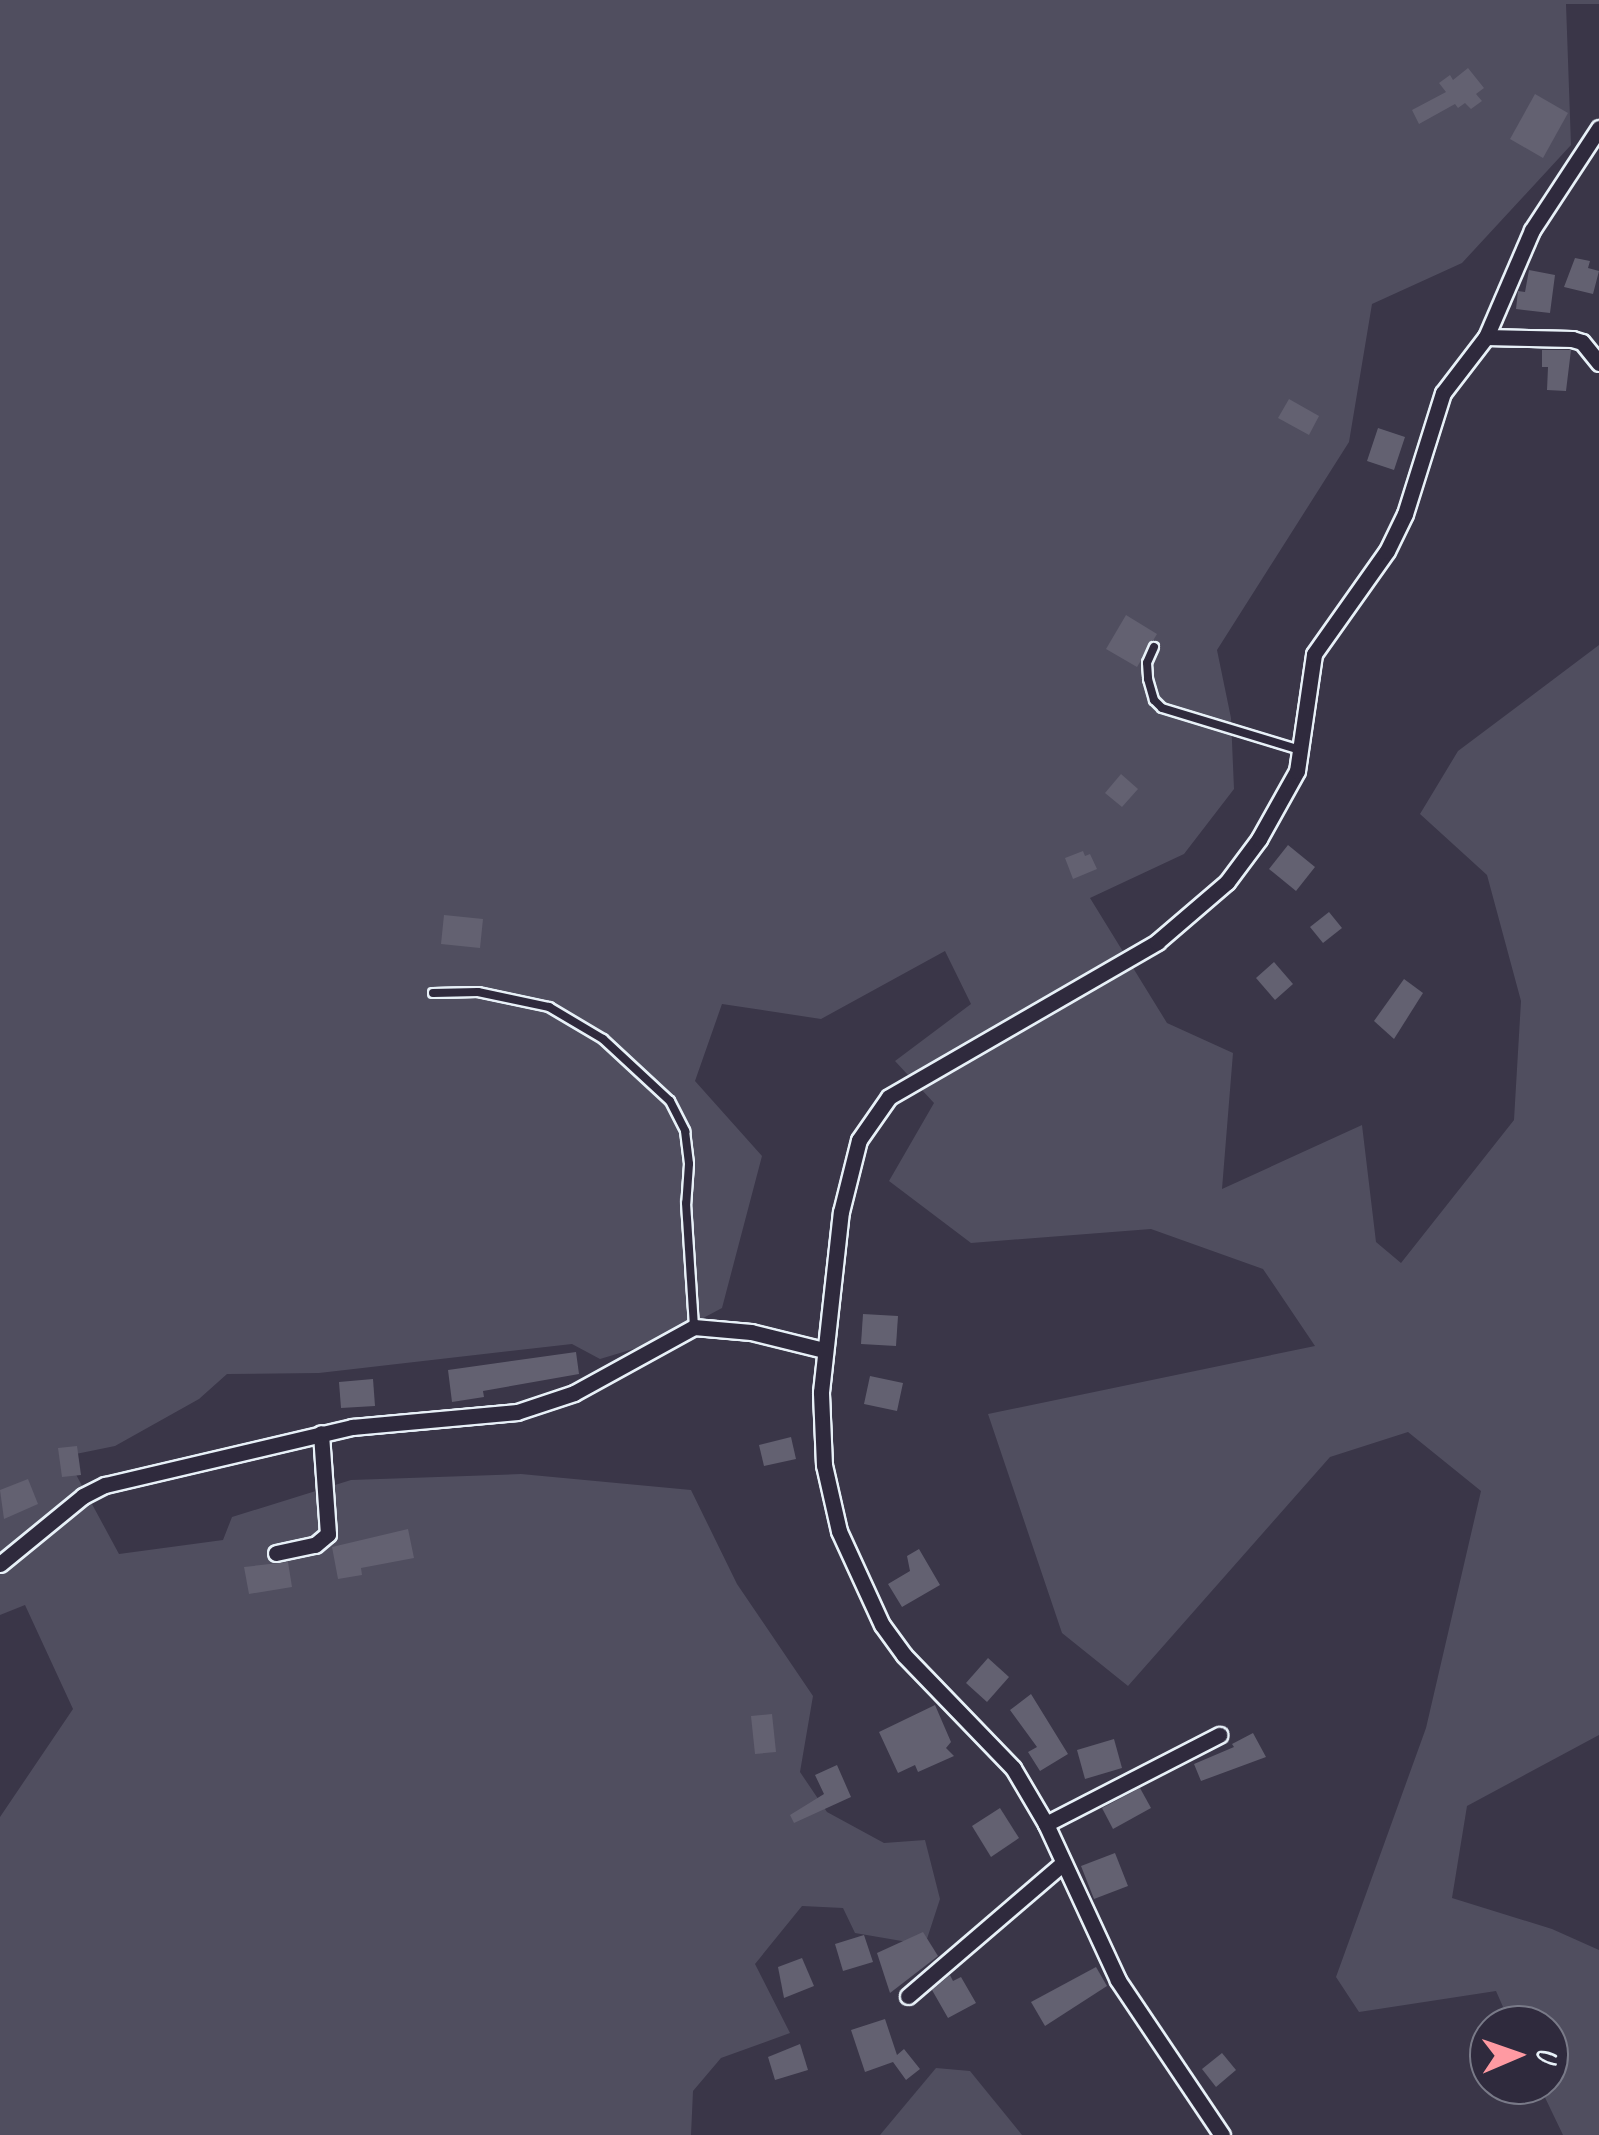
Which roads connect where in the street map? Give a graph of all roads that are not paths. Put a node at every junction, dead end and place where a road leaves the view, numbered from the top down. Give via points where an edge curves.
1 (1599, 128) edge
2 (1486, 337) junction
3 (1599, 363) edge
4 (1154, 647) dead end
5 (1301, 750) junction
6 (433, 994) dead end
7 (694, 1328) junction
8 (824, 1350) junction
9 (321, 1433) junction
10 (276, 1553) dead end
11 (0, 1564) edge
12 (1219, 1734) dead end
13 (1046, 1824) junction
14 (1062, 1864) junction
15 (908, 1996) dead end
16 (1222, 2135) edge

1 - 2 street via 1532,230
2 - 3 street via 1572,338
2 - 5 street via 1436,406 1410,501 1388,551 1314,654
4 - 5 lane via 1148,679 1162,708
5 - 8 street via 1259,840 1191,916 1114,970 890,1097 871,1119 844,1196
6 - 7 lane via 478,992 549,1007 603,1039 664,1093 685,1131
7 - 8 street via 751,1332
7 - 9 street via 574,1393 517,1412
8 - 13 street via 829,1500 865,1593 904,1655 1013,1768
9 - 10 street via 328,1534 316,1545
9 - 11 street via 104,1486
12 - 13 street
13 - 14 street
14 - 15 street
14 - 16 street via 1118,1980

